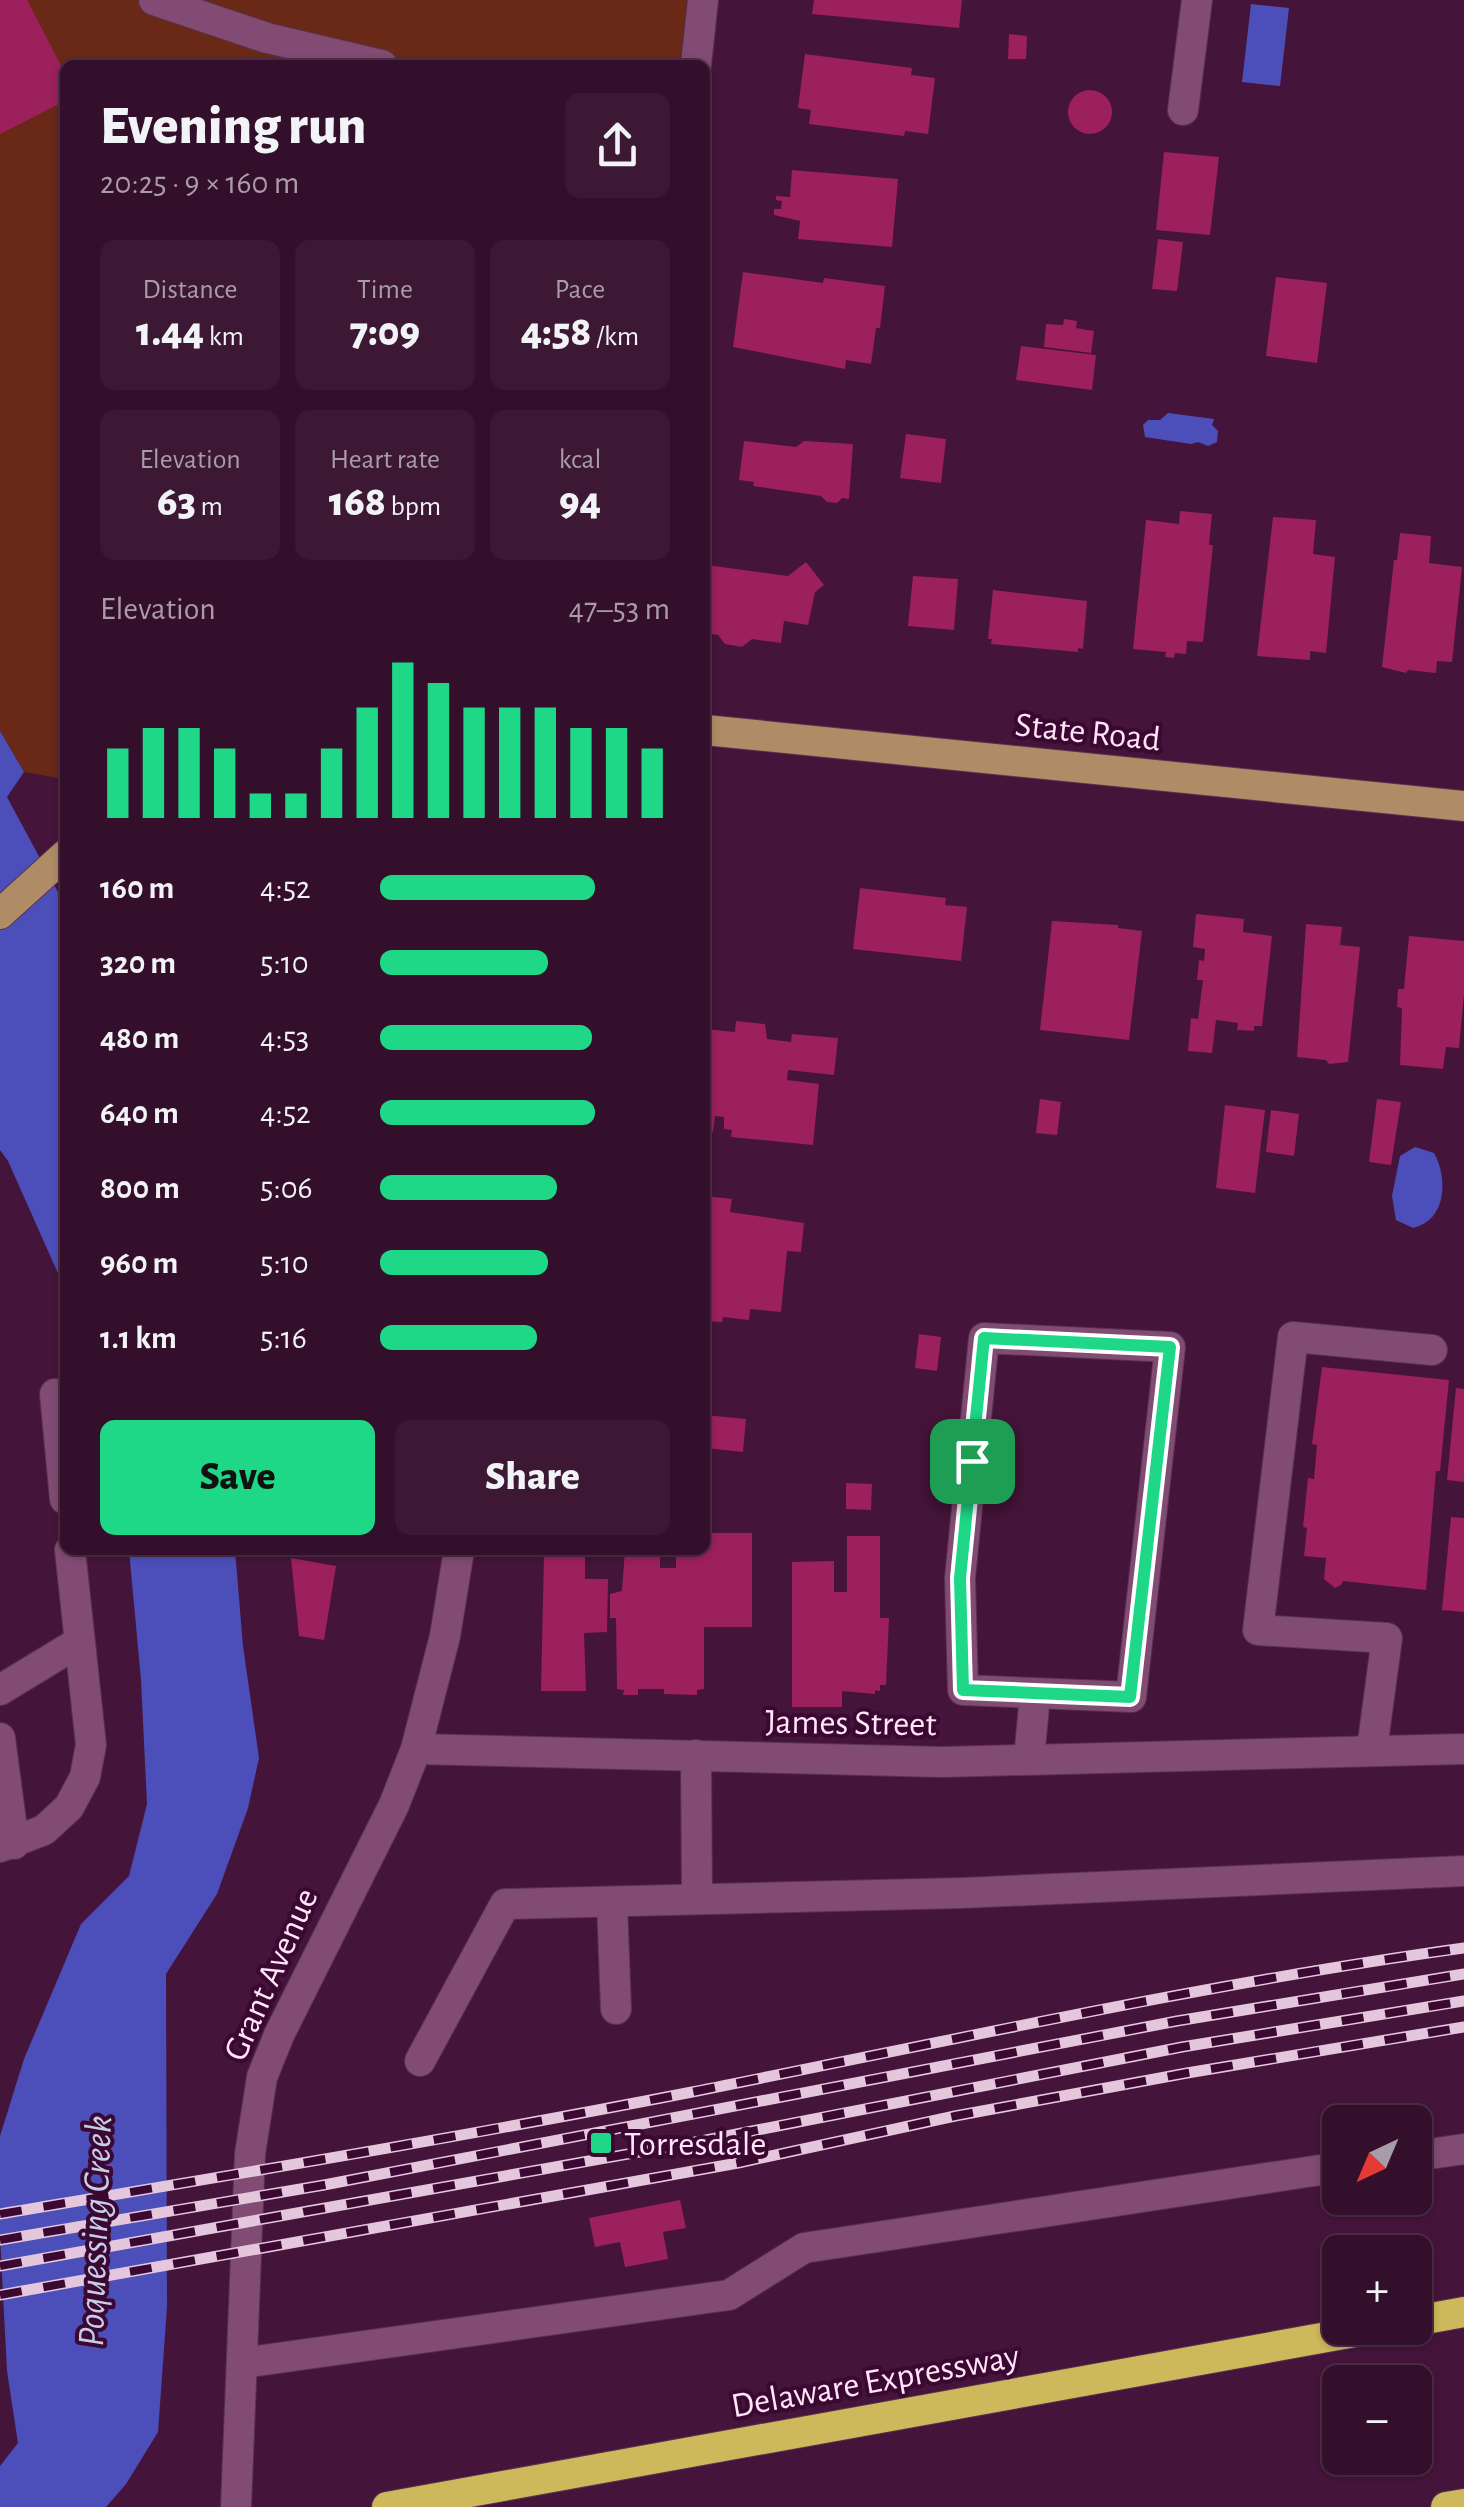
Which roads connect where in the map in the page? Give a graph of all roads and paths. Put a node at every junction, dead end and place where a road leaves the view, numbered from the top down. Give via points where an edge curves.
1 (154, 0) edge
2 (703, 0) edge
3 (1197, 0) edge
4 (361, 60) edge
5 (697, 60) edge
6 (1183, 110) dead end
7 (710, 731) edge
8 (1464, 806) edge
9 (60, 860) edge
10 (0, 914) edge
11 (1432, 1350) dead end
12 (55, 1394) dead end
13 (60, 1446) edge
14 (70, 1555) edge
15 (458, 1555) edge
16 (79, 1642) junction
17 (0, 1690) edge
18 (1035, 1695) junction
19 (0, 1738) edge
20 (416, 1748) junction
21 (1372, 1749) junction
22 (1464, 1749) edge
23 (696, 1756) junction
24 (1029, 1760) junction
25 (7, 1845) edge
26 (1464, 1871) edge
27 (697, 1899) junction
28 (612, 1902) junction
29 (616, 2010) dead end
30 (420, 2061) dead end
31 (1464, 2149) edge
32 (1432, 2154) edge
33 (1322, 2171) edge
34 (1464, 2312) edge
35 (1432, 2317) edge
36 (1322, 2338) edge
37 (242, 2363) junction
38 (1464, 2504) edge
39 (236, 2507) edge
40 (387, 2507) edge
41 (1446, 2507) edge

1 - 4 street
2 - 5 street
3 - 6 street
7 - 8 main road, State Road
9 - 10 main road
11 - 21 street via 1293,1337 1258,1630 1386,1638
12 - 13 street
14 - 16 street
15 - 20 street, Grant Avenue
16 - 17 street
16 - 25 street via 91,1745 85,1777 69,1807 44,1830
18 - 18 street via 1130,1697 1170,1347 984,1338 960,1578 963,1690
18 - 24 street
19 - 25 street
20 - 23 street, James Street
20 - 37 street, Grant Avenue via 262,2077 250,2154
21 - 22 street, James Street
21 - 24 street, James Street
23 - 24 street, James Street
23 - 27 street
26 - 27 street
27 - 28 street
28 - 29 street
28 - 30 street via 505,1904
31 - 32 street
33 - 37 street via 804,2248 729,2295
34 - 35 highway
36 - 40 highway, Delaware Expressway
37 - 39 street, Grant Avenue
38 - 41 highway

